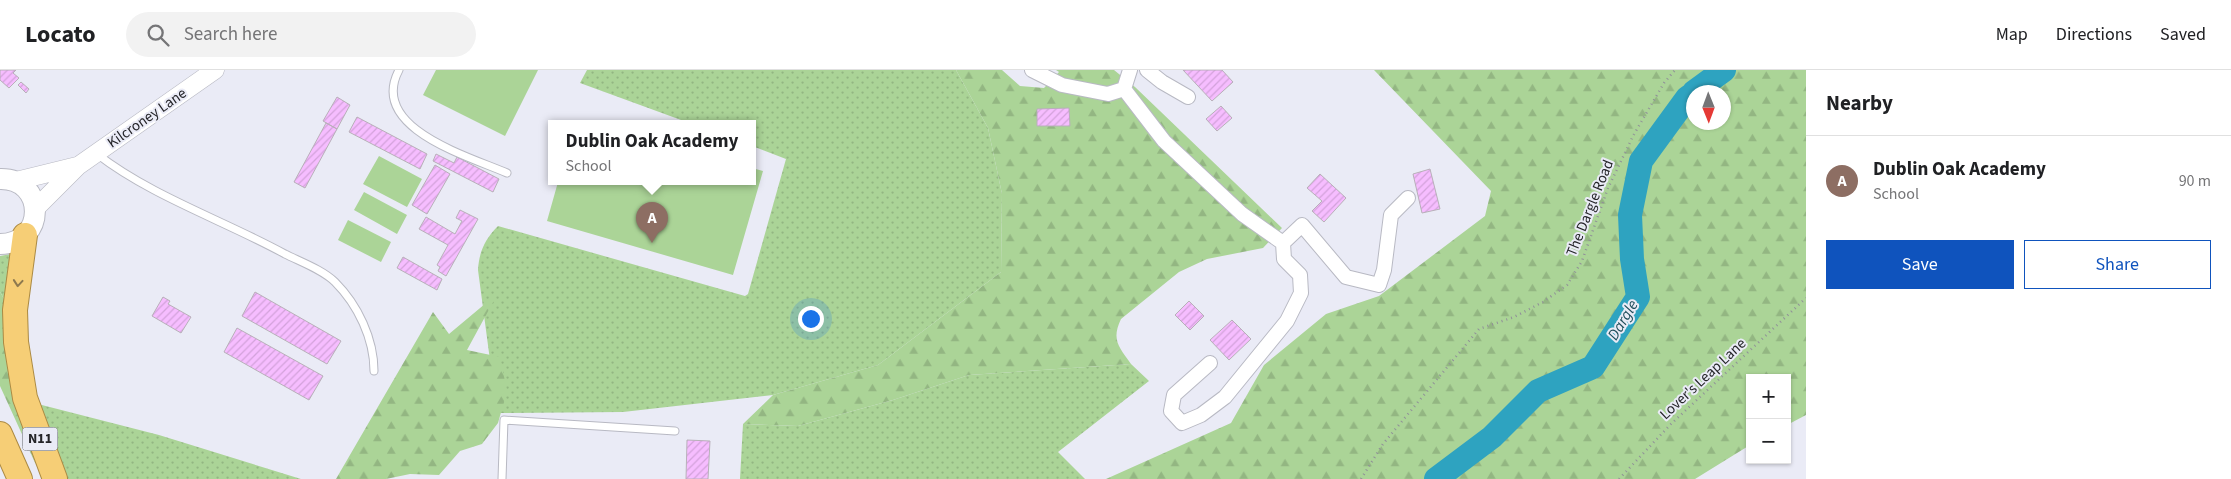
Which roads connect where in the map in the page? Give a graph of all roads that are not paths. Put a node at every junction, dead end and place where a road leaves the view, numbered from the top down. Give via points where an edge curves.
1 (215, 70) edge
2 (399, 70) edge
3 (1032, 70) edge
4 (1130, 70) edge
5 (1147, 70) edge
6 (1124, 89) junction
7 (1188, 96) dead end
8 (97, 153) junction
9 (78, 166) junction
10 (507, 173) dead end
11 (8, 180) edge
12 (1408, 198) dead end
13 (35, 209) junction
14 (25, 235) junction
15 (1283, 243) junction
16 (0, 244) edge
17 (1210, 363) dead end
18 (374, 371) dead end
19 (675, 431) dead end
20 (0, 434) edge
21 (20, 479) edge
22 (55, 479) edge
23 (502, 479) edge

1 - 8 street, Kilcroney Lane
2 - 10 lane via 392,83 394,103 402,118 429,139
3 - 6 street via 1062,85 1108,94
4 - 6 street
5 - 7 street
6 - 15 street via 1164,141 1242,214
8 - 9 street, Kilcroney Lane
8 - 18 lane via 121,172 334,280 352,301 365,328
9 - 11 street, Kilcroney Lane
9 - 13 street, Kilcroney Lane
11 - 13 main road via 26,188
12 - 15 street via 1391,215 1384,270 1378,285 1346,278 1302,225
13 - 14 main road via 34,222
14 - 16 main road via 17,241
14 -> 22 highway, N11 via 15,310 16,342 25,398
15 - 17 street via 1284,259 1300,275 1301,292 1287,321 1225,397 1201,415 1182,422 1171,411 1174,395
19 - 23 lane via 504,420
20 - 21 highway, N11

